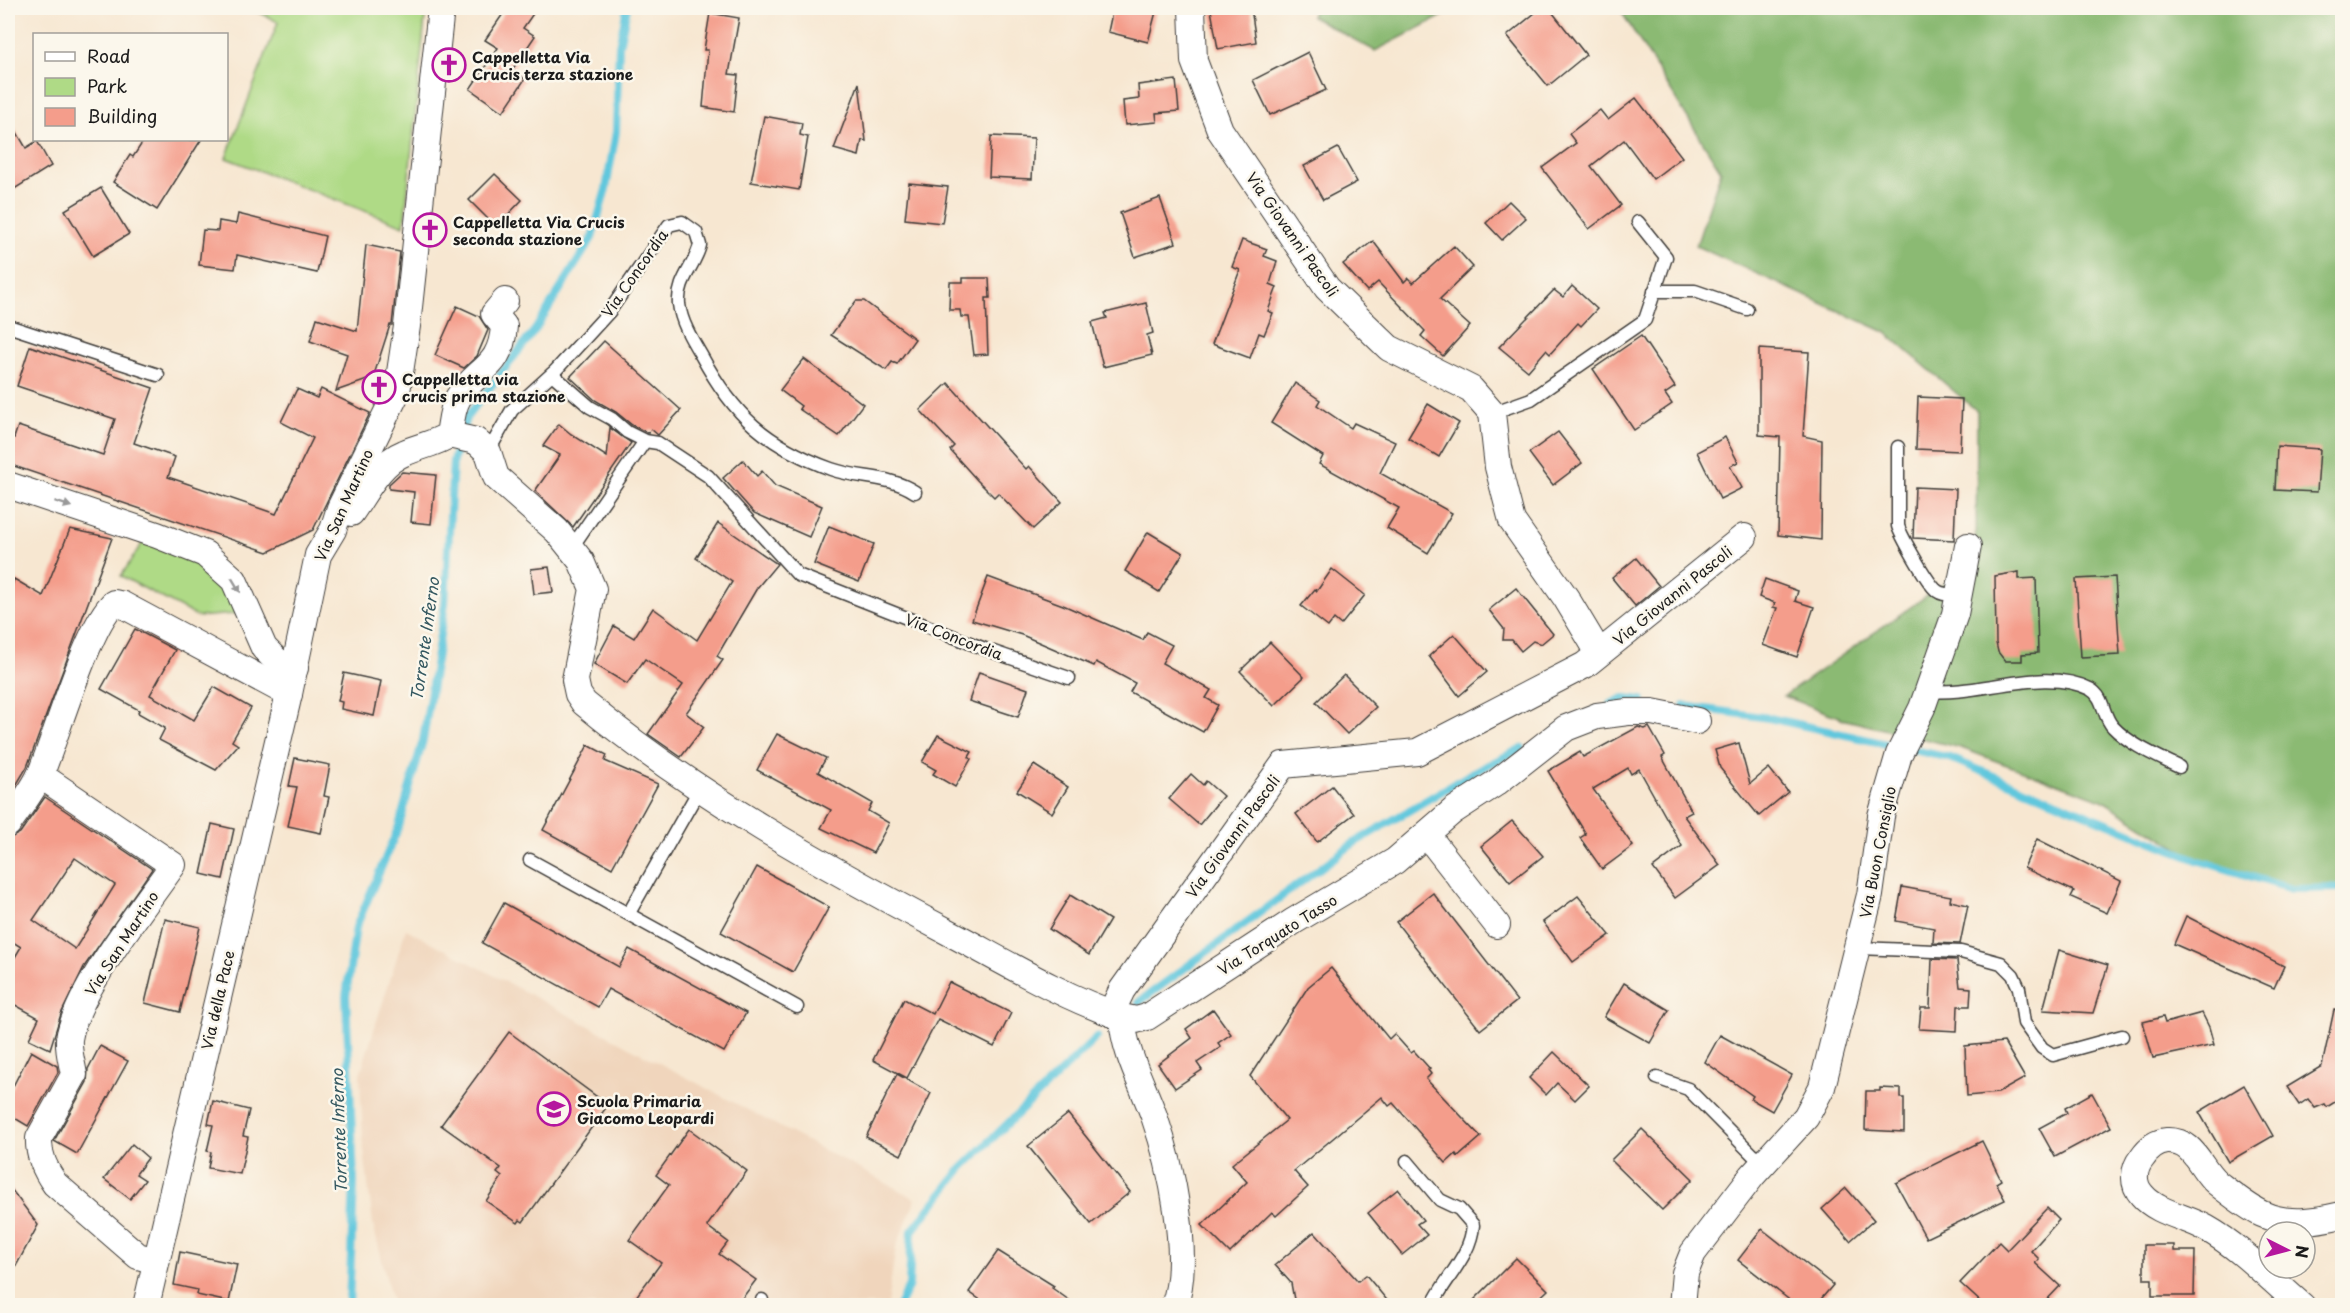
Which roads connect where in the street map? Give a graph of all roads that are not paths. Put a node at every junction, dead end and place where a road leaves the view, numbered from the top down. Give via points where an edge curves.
1 (441, 8) edge
2 (1192, 8) edge
3 (1638, 222) dead end
4 (1654, 291) junction
5 (505, 301) dead end
6 (1747, 309) dead end
7 (8, 326) edge
8 (552, 374) junction
9 (158, 375) dead end
10 (1492, 413) junction
11 (467, 441) junction
12 (645, 441) junction
13 (1898, 447) dead end
14 (8, 485) edge
15 (915, 492) dead end
16 (333, 530) junction
17 (1744, 537) dead end
18 (1968, 546) dead end
19 (572, 547) junction
20 (1966, 587) junction
21 (1599, 653) junction
22 (295, 668) junction
23 (1069, 678) dead end
24 (1928, 691) junction
25 (289, 694) junction
26 (1696, 721) dead end
27 (2179, 767) dead end
28 (40, 775) junction
29 (699, 789) junction
30 (8, 824) edge
31 (1427, 835) junction
32 (530, 860) dead end
33 (629, 913) junction
34 (1497, 925) dead end
35 (1857, 948) junction
36 (797, 1007) dead end
37 (1116, 1015) junction
38 (2122, 1036) dead end
39 (1657, 1078) dead end
40 (1407, 1161) dead end
41 (1762, 1164) junction
42 (2343, 1215) edge
43 (156, 1261) junction
44 (146, 1305) edge
45 (1176, 1305) edge
46 (1432, 1305) edge
47 (1682, 1305) edge
48 (2302, 1305) edge

1 - 16 street, Via San Martino via 397,392
2 - 10 street, Via Giovanni Pascoli via 1194,61 1220,130 1327,288 1389,348 1471,389
3 - 4 lane via 1666,257
4 - 6 lane via 1695,291
4 - 10 lane via 1644,320 1531,399
5 - 11 street via 494,314 504,326 503,344 495,359 457,400
7 - 9 lane
8 - 11 lane, Via Concordia via 512,410
8 - 12 lane, Via Concordia via 590,406
8 - 15 lane, Via Concordia via 609,312 669,225 682,222 696,232 700,245 681,286 682,319 731,404 760,433 803,459 889,481
10 - 21 street, Via Giovanni Pascoli via 1498,467 1512,521
11 - 16 street via 404,453 387,464 351,513
11 - 19 street via 496,477
12 - 19 lane
12 - 23 lane, Via Concordia via 658,443 708,476 798,575
13 - 20 lane via 1901,538 1935,590
14 -> 22 street via 204,554 226,571 239,589 264,648 277,661
16 - 22 street, Via San Martino via 318,555
17 - 21 street, Via Giovanni Pascoli
18 - 20 street, Via Buon Consiglio
19 - 29 street via 593,585 576,675 580,699
20 - 24 street, Via Buon Consiglio
21 - 37 street, Via Giovanni Pascoli via 1417,752 1283,765 1122,990
22 - 25 street, Via San Martino
24 - 27 lane via 1961,692 2044,681 2089,689 2100,699 2112,727
24 - 35 street, Via Buon Consiglio via 1904,746 1881,816 1870,895
25 - 28 street via 114,603 105,610 90,644
25 - 43 street, Via della Pace
26 - 31 street, Via Torquato Tasso via 1652,712 1628,712 1575,724 1453,811
28 - 30 street
28 - 43 street, Via San Martino via 173,865 84,998 70,1035 69,1058 74,1075 39,1138 38,1147 55,1184 138,1256
29 - 33 lane
29 - 37 street via 870,891 1035,978
31 - 34 street
31 - 37 street, Via Torquato Tasso via 1395,861 1147,1017 1136,1020
32 - 33 lane
33 - 36 lane
35 - 38 lane via 1961,952 2001,963 2019,988 2024,1023 2042,1048 2053,1055
35 - 41 street, Via Buon Consiglio via 1822,1087 1806,1117
37 - 45 street via 1155,1118 1173,1192 1182,1266
39 - 41 lane via 1688,1089
40 - 46 lane via 1440,1200 1460,1209 1473,1225 1459,1263
41 - 47 street, Via Buon Consiglio via 1693,1253 1684,1273
42 - 48 street via 2308,1223 2263,1214 2215,1182 2183,1143 2162,1142 2147,1150 2137,1164 2134,1179 2141,1195 2205,1227 2250,1257
43 - 44 street, Via della Pace

